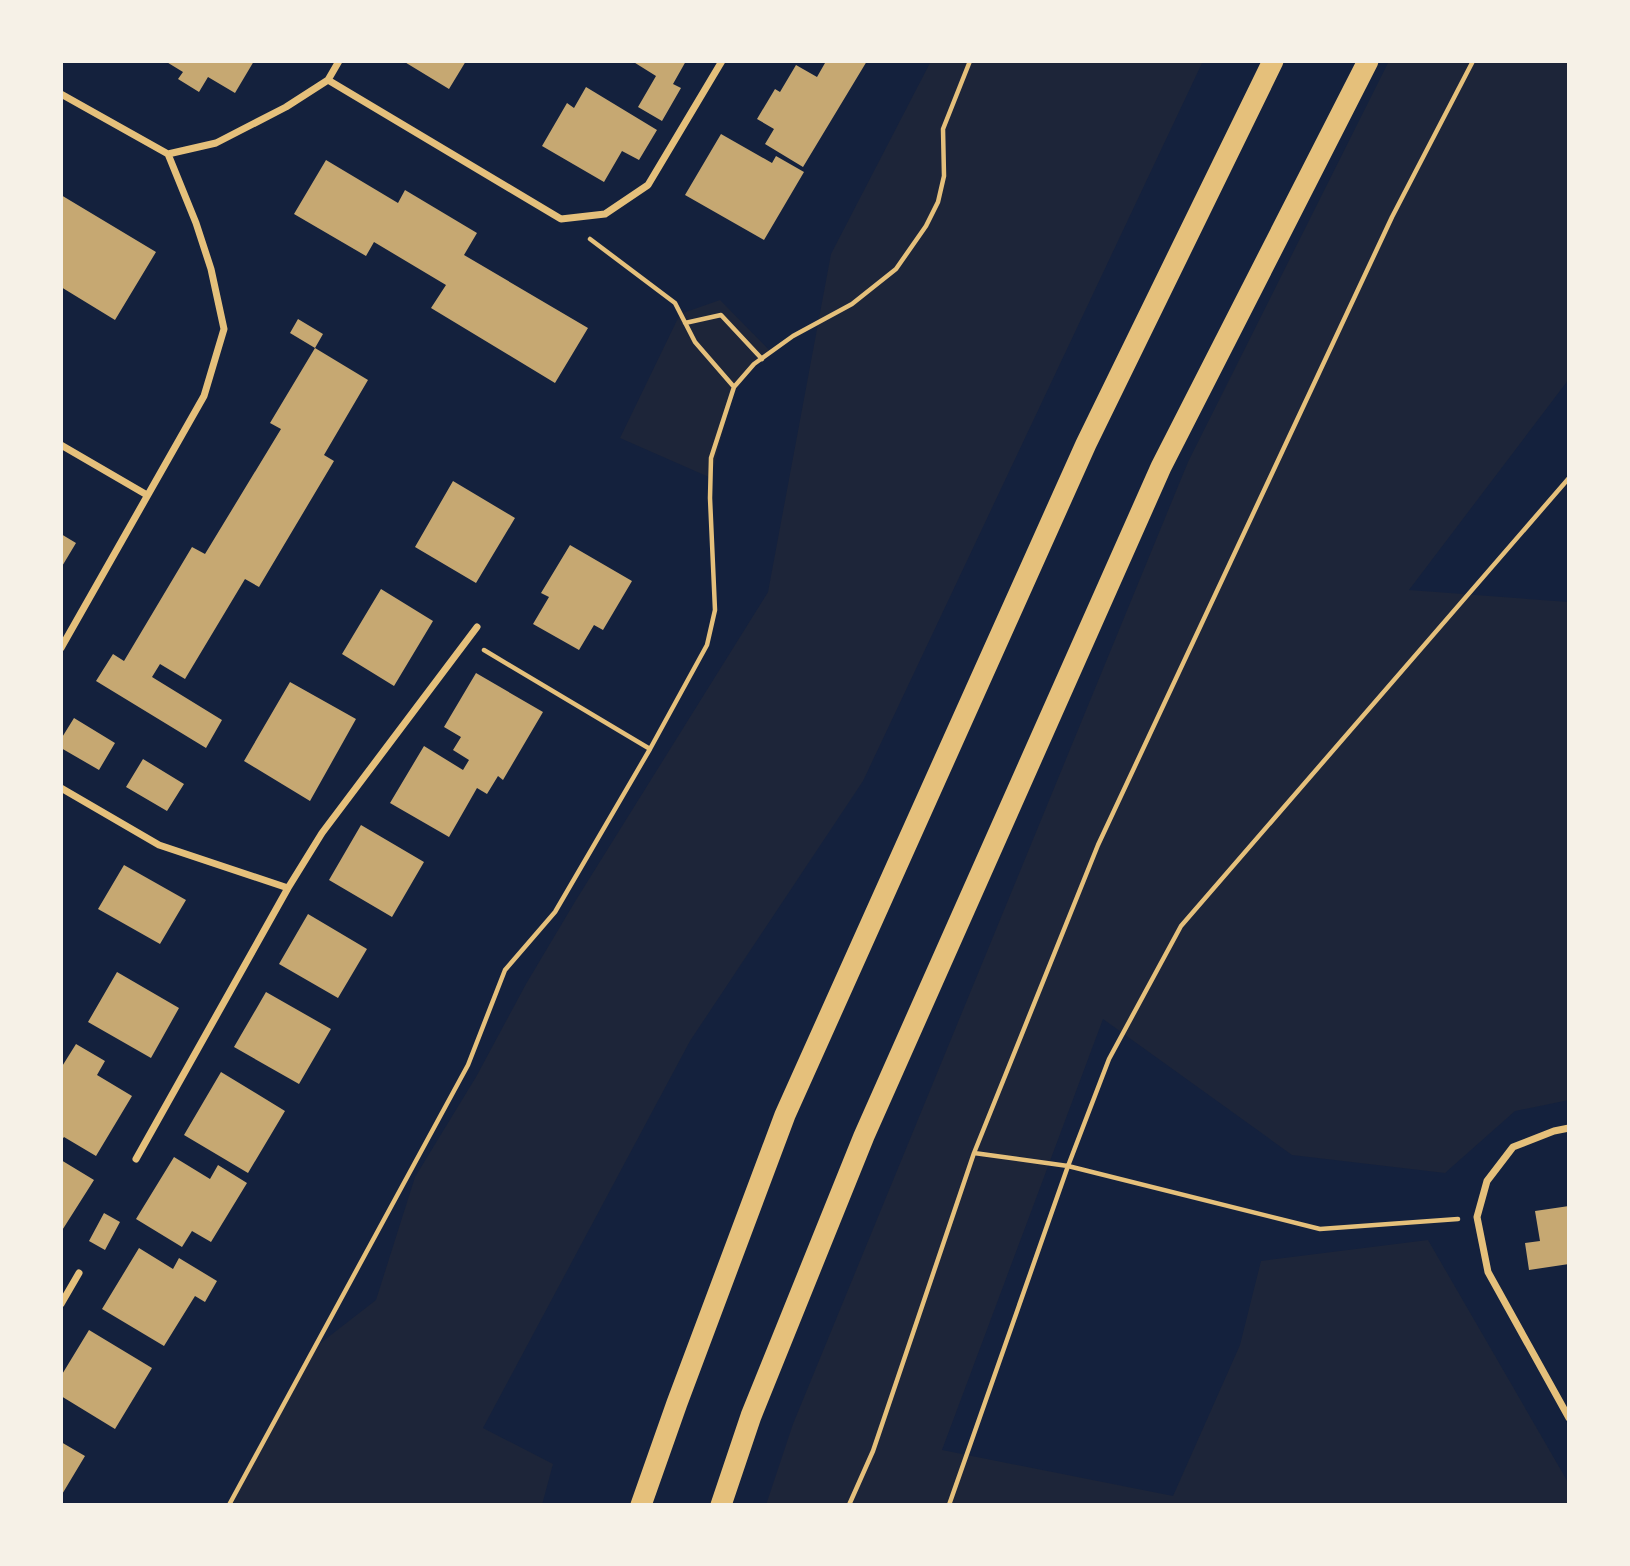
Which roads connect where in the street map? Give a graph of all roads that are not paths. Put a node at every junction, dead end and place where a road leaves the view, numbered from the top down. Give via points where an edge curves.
1 (339, 61) edge
2 (722, 61) edge
3 (1273, 61) edge
4 (1368, 61) edge
5 (328, 80) junction
6 (61, 93) edge
7 (168, 154) junction
8 (61, 445) edge
9 (147, 495) junction
10 (477, 627) dead end
11 (61, 648) edge
12 (61, 788) edge
13 (288, 888) junction
14 (1569, 1128) edge
15 (136, 1159) dead end
16 (79, 1273) dead end
17 (61, 1304) edge
18 (1569, 1418) edge
19 (641, 1505) edge
20 (721, 1505) edge

1 - 5 street
2 - 5 street via 648,185 605,215 561,219
3 - 19 highway via 1086,444 785,1115
4 - 20 highway via 1161,467 864,1136 751,1416
5 - 7 street via 216,143
6 - 7 street
7 - 9 street via 207,257 224,329 204,396
8 - 9 street
9 - 11 street
10 - 13 street via 322,833
12 - 13 street via 159,845
13 - 15 street
14 - 18 street via 1513,1147 1488,1181 1477,1217 1488,1272
16 - 17 street

